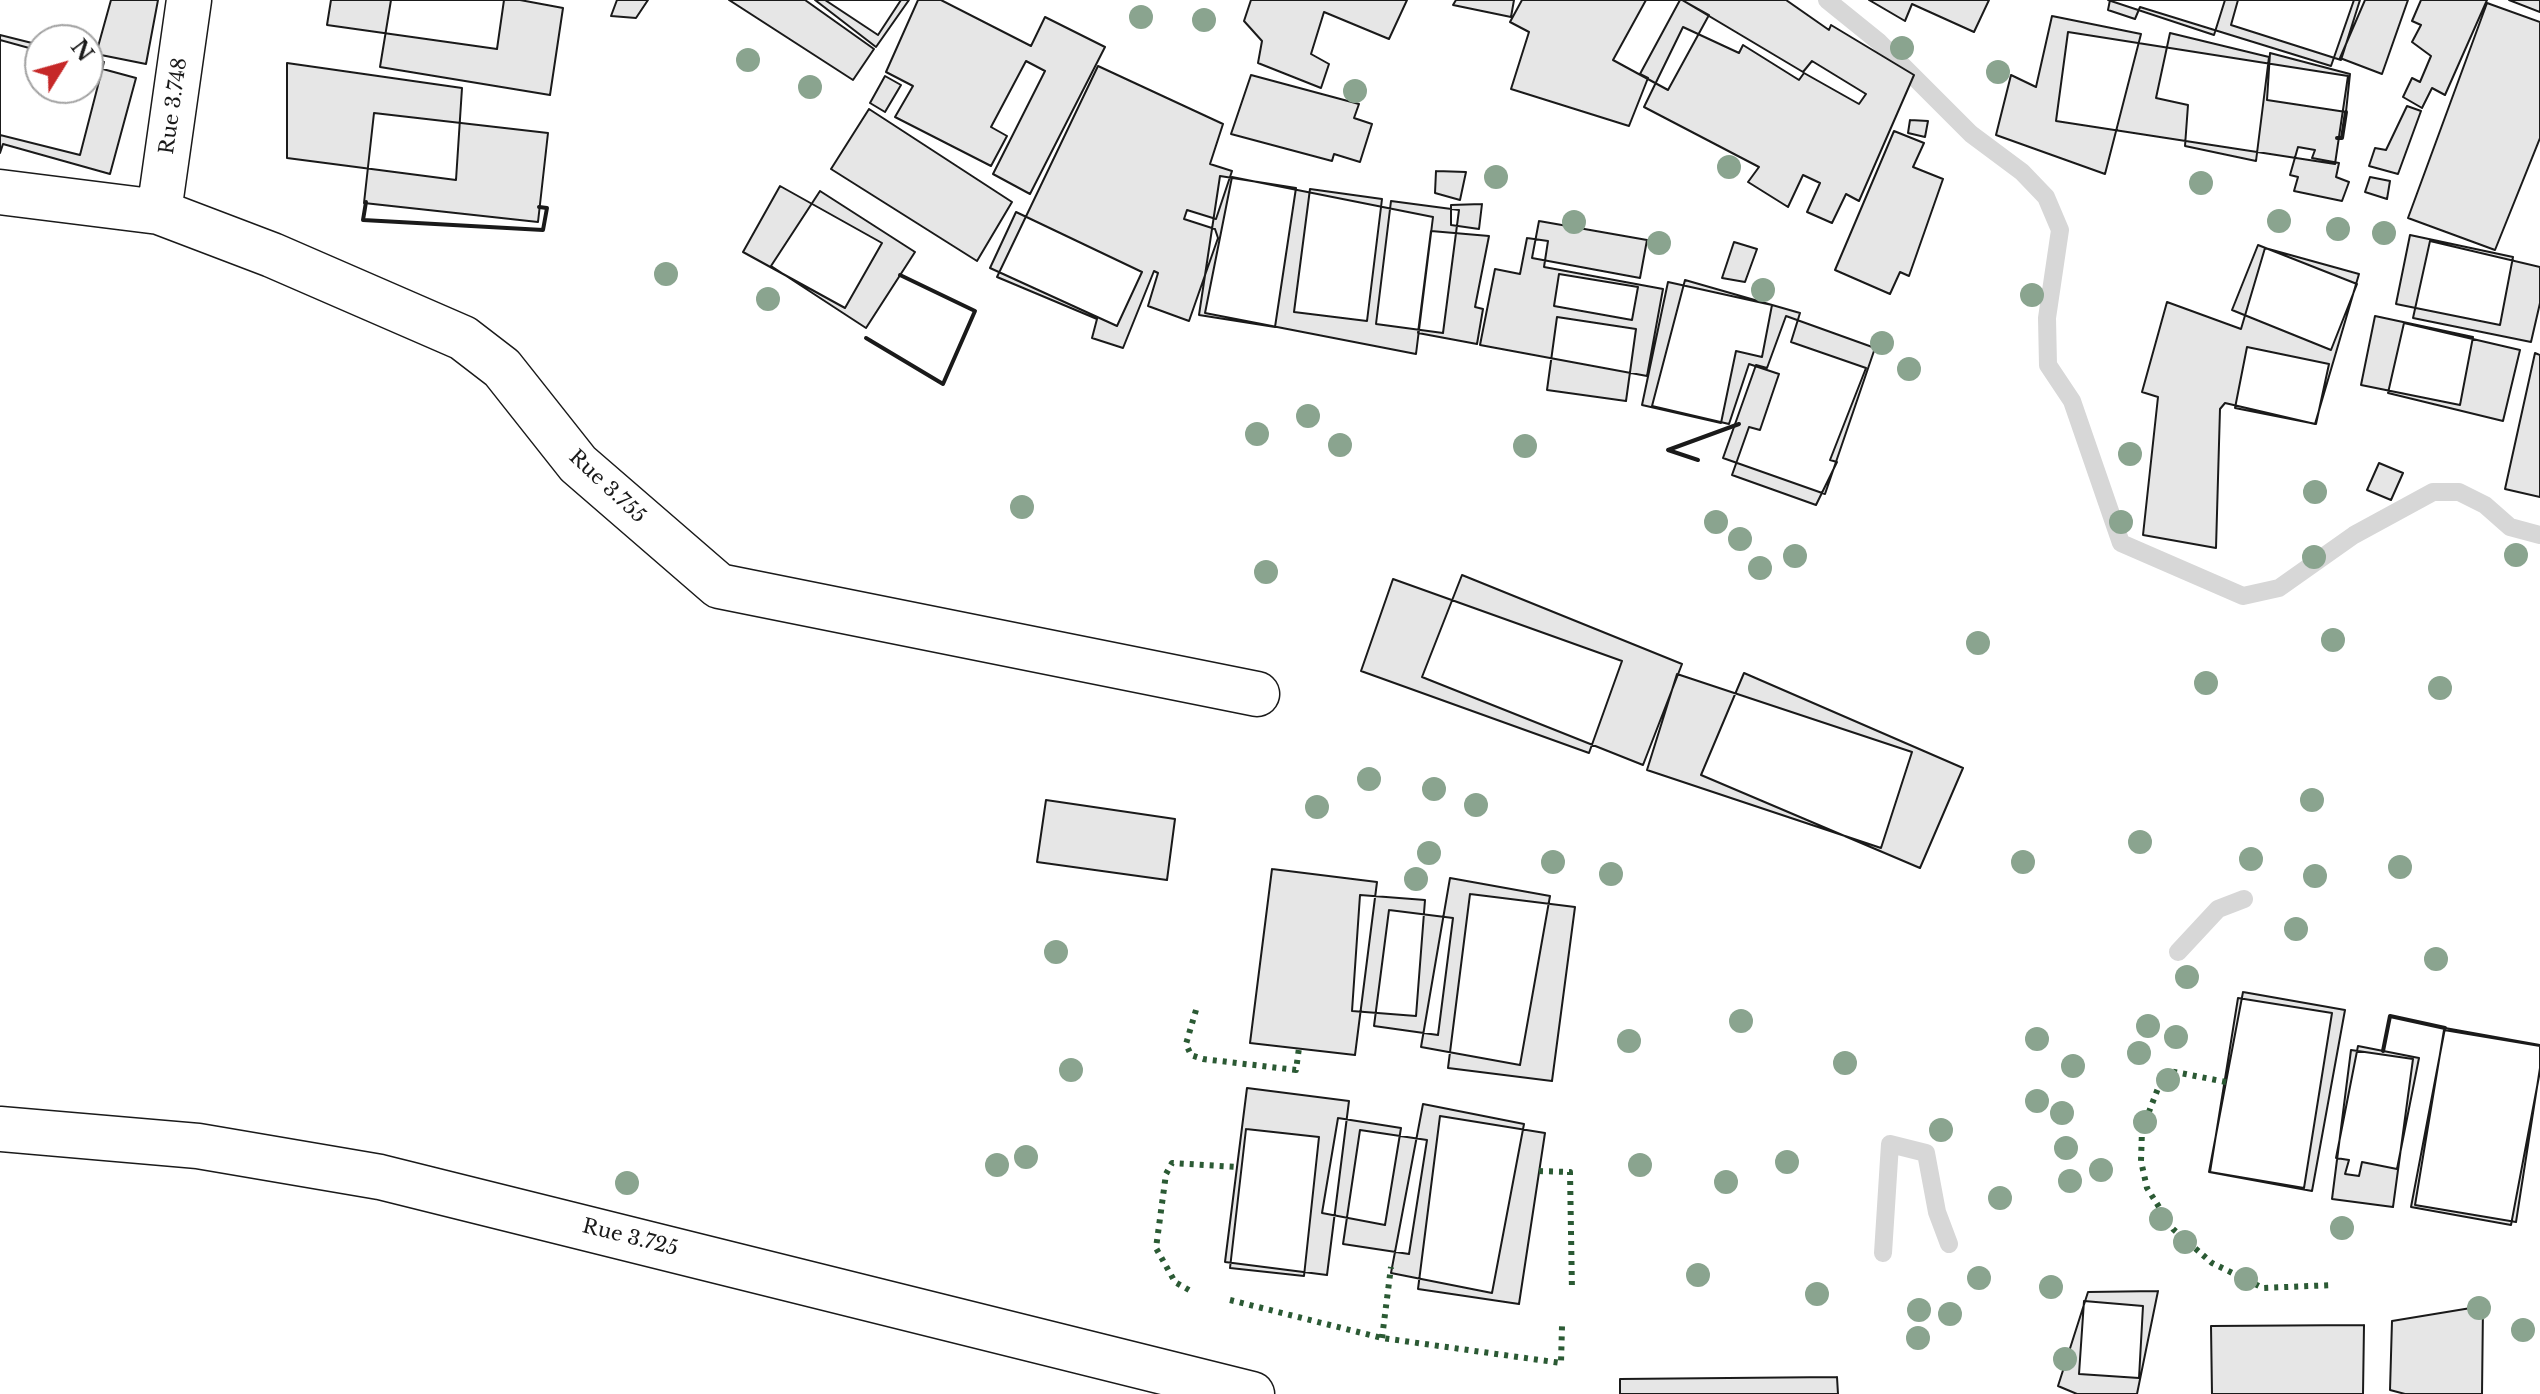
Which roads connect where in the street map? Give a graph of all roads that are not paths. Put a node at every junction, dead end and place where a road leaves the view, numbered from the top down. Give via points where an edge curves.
1 (189, 0) edge
2 (0, 192) edge
3 (159, 212) junction
4 (1257, 694) dead end
5 (0, 1129) edge
6 (1252, 1394) edge

1 - 3 street, Rue 3.748
2 - 3 street, Rue 3.755
3 - 4 street, Rue 3.755 via 463,338 502,368 578,464 719,586
5 - 6 street, Rue 3.725 via 198,1146 380,1177

